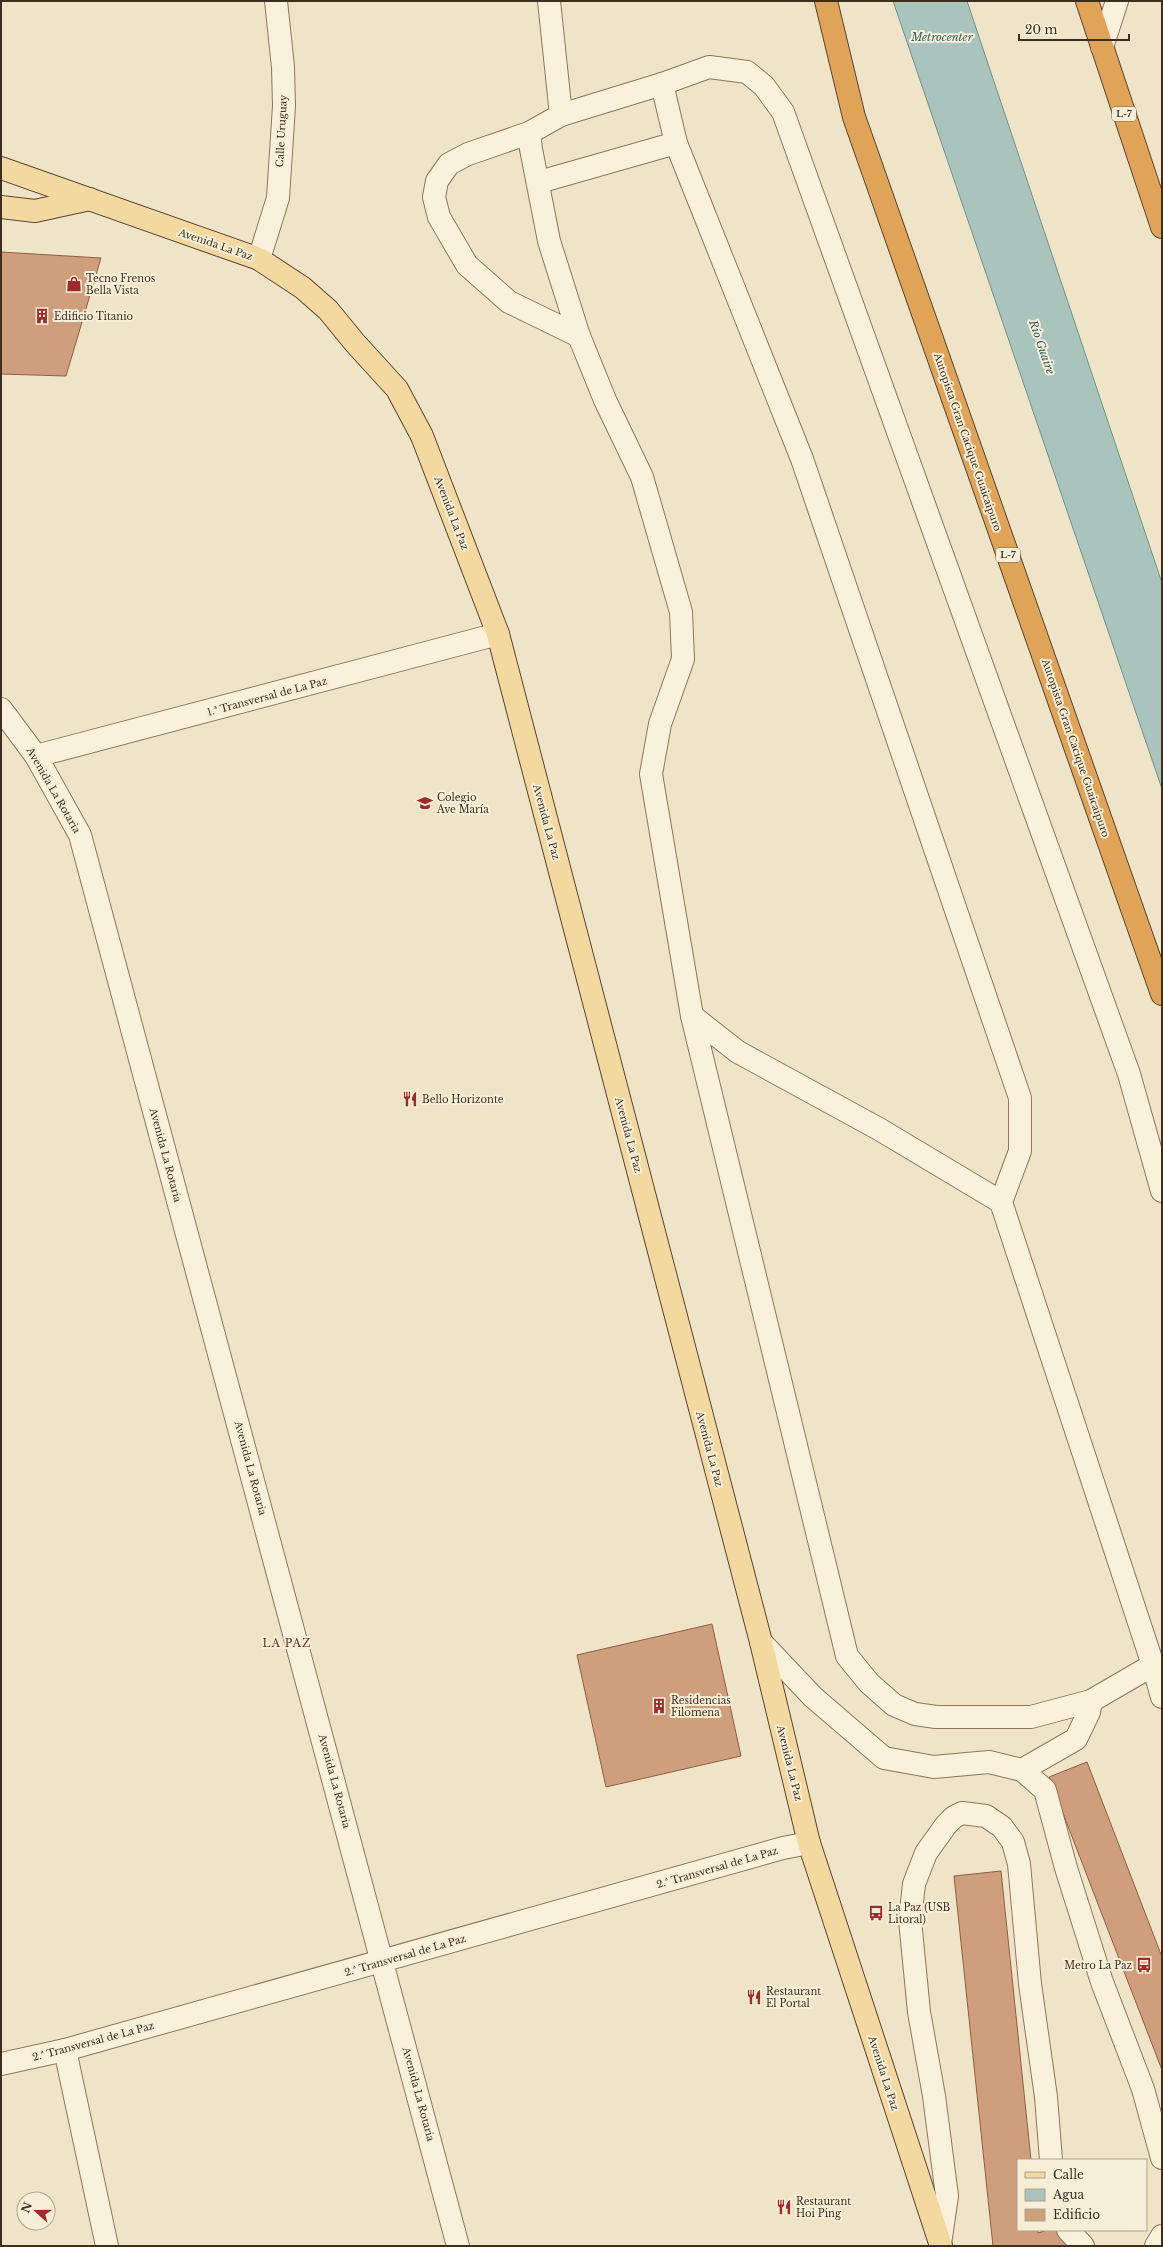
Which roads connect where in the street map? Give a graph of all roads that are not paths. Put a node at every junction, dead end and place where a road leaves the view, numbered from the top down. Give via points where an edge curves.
1 (276, 1) edge
2 (549, 1) edge
3 (826, 1) edge
4 (1087, 1) edge
5 (1118, 1) edge
6 (1102, 47) junction
7 (662, 84) junction
8 (561, 115) junction
9 (530, 133) junction
10 (676, 143) junction
11 (1, 168) edge
12 (539, 182) junction
13 (90, 199) junction
14 (1, 208) edge
15 (1162, 227) edge
16 (259, 259) junction
17 (579, 336) junction
18 (498, 634) junction
19 (1, 709) edge
20 (36, 756) junction
21 (1162, 994) edge
22 (692, 1016) junction
23 (1162, 1191) edge
24 (1001, 1202) junction
25 (761, 1642) junction
26 (1153, 1665) junction
27 (1162, 1696) edge
28 (1090, 1701) junction
29 (1022, 1770) junction
30 (809, 1843) junction
31 (384, 1961) junction
32 (65, 2050) junction
33 (1, 2064) edge
34 (1162, 2158) edge
35 (1051, 2159) edge
36 (1069, 2231) edge
37 (1162, 2236) edge
38 (940, 2245) edge
39 (107, 2246) edge
40 (458, 2246) edge
41 (1083, 2246) edge
42 (1156, 2246) edge

1 - 16 street, Calle Uruguay via 284,106 278,198
2 - 8 street
3 - 21 highway, Autopista Gran Cacique Guaicaipuro / L-7 via 854,117
4 - 6 highway, L-7
5 - 6 street
6 - 15 highway, L-7
7 - 8 street
7 - 10 street
7 - 23 street via 709,67 747,72 764,86 783,112 1129,1074
8 - 9 street
9 - 12 street
9 - 17 street via 468,154 449,164 437,181 434,197 439,217 467,265 510,302
10 - 12 street
10 - 24 street via 802,459 1020,1098 1020,1152
11 - 13 main road, Avenida La Paz
12 - 17 street via 549,241
13 - 14 main road via 35,211
13 - 16 main road, Avenida La Paz
16 - 18 main road, Avenida La Paz via 303,288 328,310 397,389 422,436
17 - 22 street via 604,400 642,477 681,612 683,659 660,724 651,774
18 - 20 street, 1.ª Transversal de La Paz
18 - 25 main road, Avenida La Paz
19 - 20 street, Avenida La Rotaria
20 - 31 street, Avenida La Rotaria via 80,835
22 - 24 street via 738,1052 879,1129
22 - 28 street via 847,1656 874,1688 894,1705 915,1714 936,1717 1031,1717
24 - 26 street
25 - 29 street via 813,1697 884,1758 934,1767 989,1762
25 - 30 main road, Avenida La Paz
26 - 27 street
26 - 28 street
28 - 29 street via 1089,1712 1076,1739
29 - 34 street via 1045,1790 1066,1868 1102,1982 1143,2089
30 - 31 street, 2.ª Transversal de La Paz via 783,1848
30 - 38 main road, Avenida La Paz
31 - 32 street, 2.ª Transversal de La Paz
31 - 40 street, Avenida La Rotaria
32 - 33 street, 2.ª Transversal de La Paz
32 - 39 street
35 - 38 street via 1019,1864 1013,1842 1002,1827 986,1816 962,1813 946,1825 926,1853 914,1884 910,1920 919,2012 934,2096 947,2196
36 - 41 street
37 - 42 street

